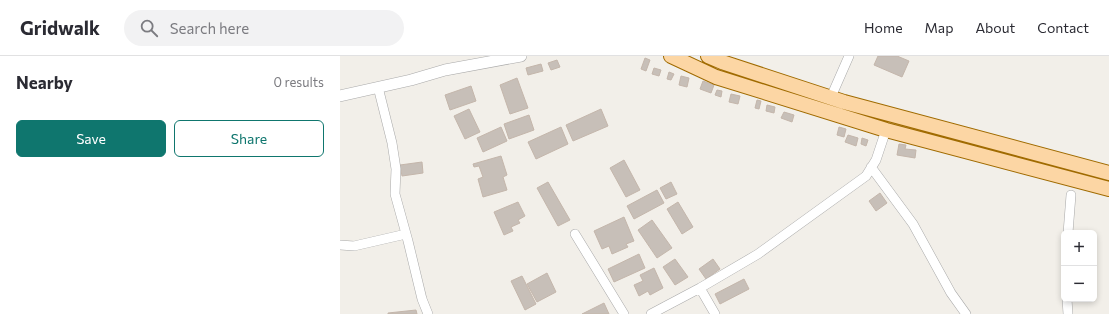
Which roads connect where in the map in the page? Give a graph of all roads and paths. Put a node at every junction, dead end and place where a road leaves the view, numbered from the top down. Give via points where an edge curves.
1 (521, 56) edge
2 (671, 56) edge
3 (708, 56) edge
4 (849, 56) edge
5 (378, 87) junction
6 (340, 96) edge
7 (831, 97) junction
8 (886, 130) junction
9 (871, 167) junction
10 (1109, 173) edge
11 (1109, 189) edge
12 (1070, 195) dead end
13 (1068, 230) edge
14 (406, 234) junction
15 (575, 234) dead end
16 (340, 245) edge
17 (700, 288) junction
18 (1067, 302) edge
19 (428, 314) edge
20 (624, 314) edge
21 (651, 314) edge
22 (715, 314) edge
23 (966, 314) edge
24 (1068, 314) edge

1 - 5 street via 444,70
2 - 8 main road via 716,77
3 - 7 main road
4 - 7 street
5 - 6 street
5 - 14 street via 392,143 395,194
7 - 10 main road
8 - 9 street via 876,160
8 - 11 main road
9 - 17 street via 866,176 758,254
9 - 23 street via 913,224 951,293
12 - 13 street
14 - 16 street via 354,246
14 - 19 street
15 - 20 street
17 - 21 street
17 - 22 street
18 - 24 street

